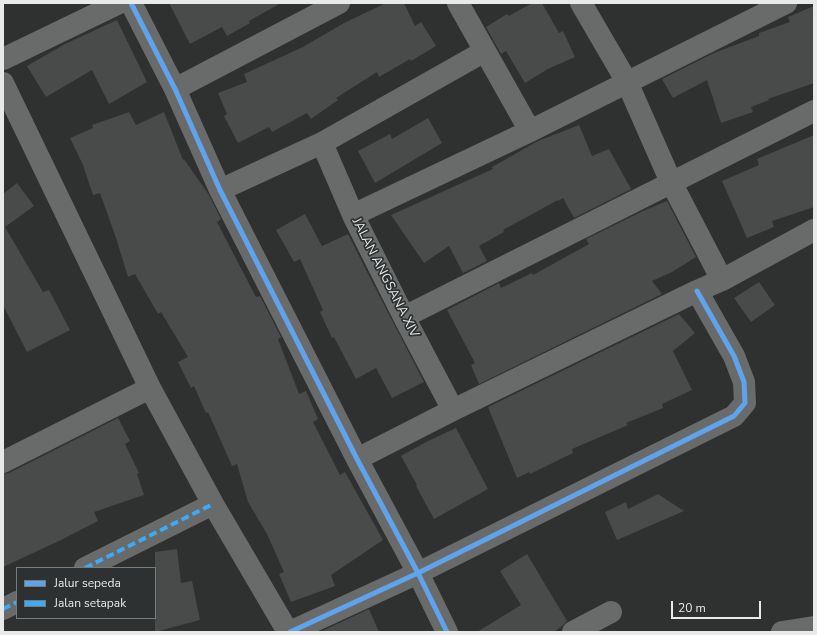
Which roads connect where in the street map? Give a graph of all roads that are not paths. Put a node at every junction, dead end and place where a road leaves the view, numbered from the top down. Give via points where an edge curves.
1 (119, 3) edge
2 (131, 3) edge
3 (339, 3) edge
4 (458, 3) edge
5 (581, 3) edge
6 (786, 3) edge
7 (485, 52) junction
8 (3, 59) edge
9 (626, 82) junction
10 (3, 83) edge
11 (174, 89) junction
12 (814, 111) edge
13 (530, 131) junction
14 (322, 143) junction
15 (671, 182) junction
16 (220, 190) junction
17 (353, 215) junction
18 (814, 230) edge
19 (722, 280) junction
20 (696, 291) junction
21 (404, 317) junction
22 (150, 388) junction
23 (453, 410) junction
24 (357, 459) junction
25 (3, 462) edge
26 (213, 504) junction
27 (87, 567) edge
28 (418, 573) junction
29 (16, 602) edge
30 (3, 609) edge
31 (611, 612) dead end
32 (814, 627) edge
33 (289, 632) edge
34 (447, 632) edge
35 (573, 632) edge
36 (782, 632) edge

1 - 8 street
2 - 11 street
3 - 11 street
4 - 7 street
5 - 9 street
6 - 9 street
7 - 13 street
7 - 14 street
9 - 13 street
9 - 15 street
10 - 22 street
11 - 16 street
12 - 15 street
13 - 17 street
14 - 16 street
14 - 17 street, JALAN ANGSANA XIV
15 - 19 street
15 - 21 street
16 - 24 street
17 - 21 street, JALAN ANGSANA XIV
18 - 19 street
19 - 20 street
20 - 23 street
20 - 28 street via 734,356 744,382 745,403 734,416
21 - 23 street, JALAN ANGSANA XIV
22 - 25 street
22 - 26 street
23 - 24 street
24 - 28 street
26 - 27 street
26 - 33 street
28 - 33 street
28 - 34 street
29 - 30 street
31 - 35 street
32 - 36 street

